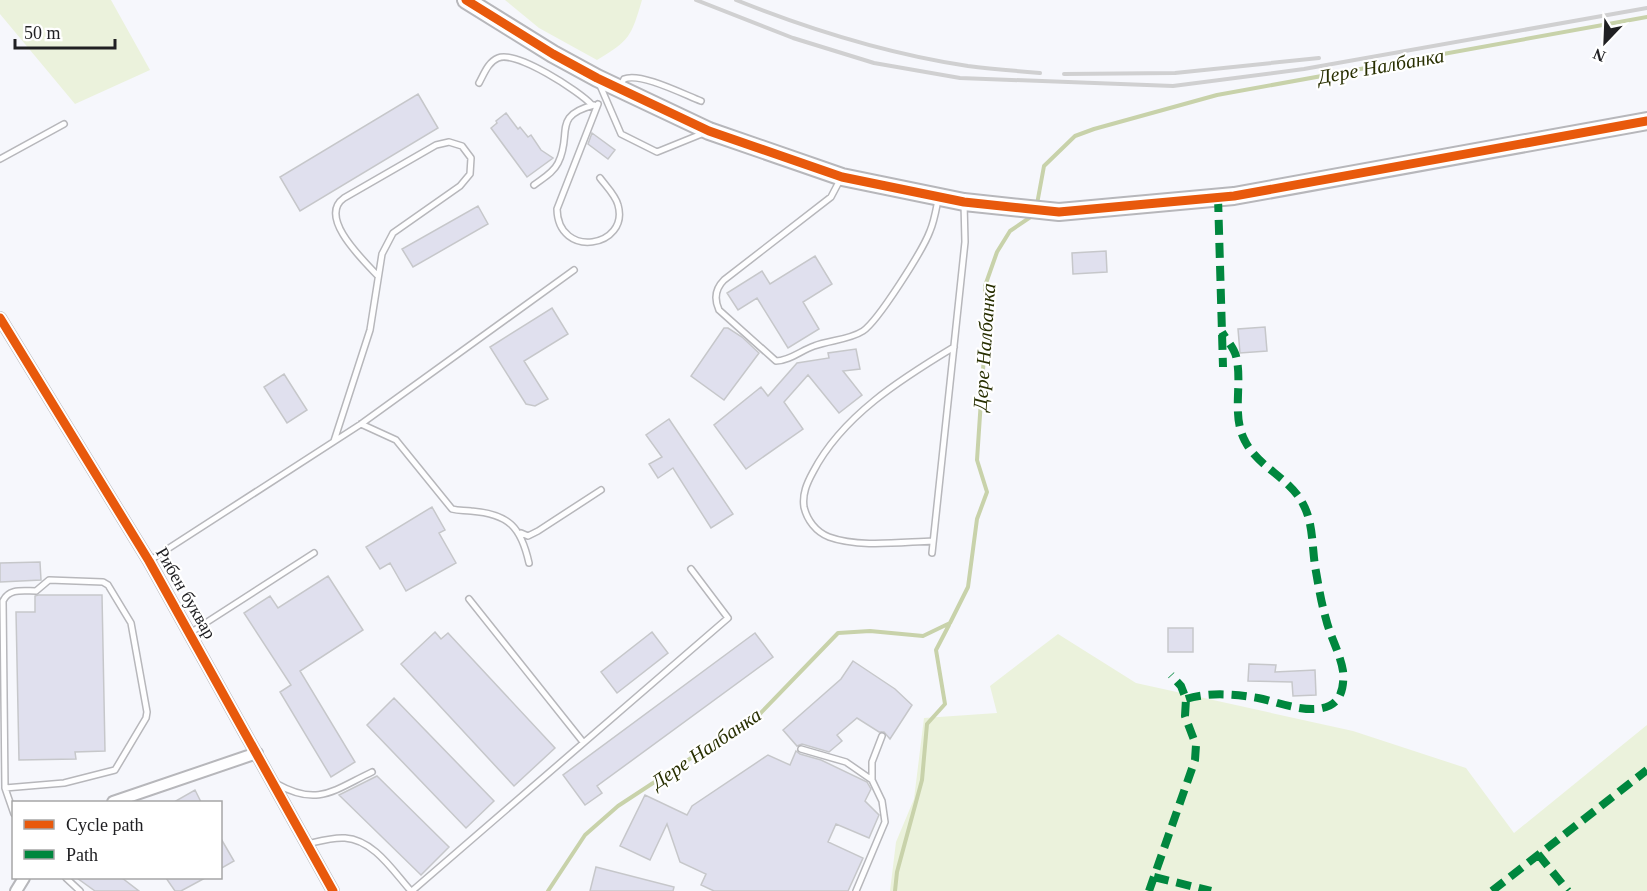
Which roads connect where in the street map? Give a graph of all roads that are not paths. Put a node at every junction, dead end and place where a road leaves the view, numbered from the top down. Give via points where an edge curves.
1 (466, 0) edge
2 (485, 0) edge
3 (515, 30) junction
4 (597, 78) junction
5 (478, 83) dead end
6 (620, 88) junction
7 (701, 100) dead end
8 (607, 103) junction
9 (595, 104) junction
10 (1647, 121) edge
11 (64, 124) dead end
12 (709, 131) junction
13 (0, 159) edge
14 (842, 177) junction
15 (600, 178) dead end
16 (534, 185) dead end
17 (939, 197) junction
18 (964, 202) junction
19 (574, 270) dead end
20 (378, 276) junction
21 (0, 318) edge
22 (954, 347) junction
23 (361, 424) junction
24 (334, 441) junction
25 (601, 490) dead end
26 (520, 532) junction
27 (933, 541) junction
28 (932, 552) dead end
29 (314, 553) dead end
30 (149, 561) junction
31 (529, 563) dead end
32 (691, 569) dead end
33 (469, 599) dead end
34 (189, 633) junction
35 (882, 736) dead end
36 (583, 742) junction
37 (801, 749) dead end
38 (257, 753) junction
39 (372, 772) dead end
40 (872, 780) junction
41 (273, 782) junction
42 (5, 788) junction
43 (116, 801) edge
44 (12, 808) edge
45 (307, 844) junction
46 (67, 879) edge
47 (80, 891) edge
48 (333, 891) edge
49 (411, 891) edge
50 (856, 891) edge

1 - 3 street
2 - 3 street
3 - 4 street
4 - 6 street
4 - 8 lane
5 - 9 lane via 490,63 505,56
6 - 7 lane via 624,79 631,77
6 - 12 street
8 - 9 lane
8 - 12 lane via 621,134 657,152
9 - 15 lane via 557,209 560,225 574,240 595,242 616,227 618,202
9 - 16 lane via 573,112 568,118 559,161 551,173
10 - 18 street via 1234,196 1059,212
11 - 13 lane
12 - 14 street
14 - 17 street
14 - 17 lane via 831,197 724,280 717,291 719,310 776,361 864,330 923,247
17 - 18 street
18 - 22 lane via 965,242
19 - 23 lane
20 - 20 lane via 382,254 393,233 466,181 472,166 462,146 449,142 436,145 337,205 336,219 350,246
20 - 24 lane via 370,330
21 - 30 street, Рибен буквар
22 - 27 lane
22 - 27 lane via 861,412 822,453 804,491 809,520 822,534 875,543
23 - 24 lane
23 - 26 lane via 396,440 452,509 492,514
24 - 30 lane
25 - 26 lane via 538,531 528,536
26 - 31 lane
27 - 28 lane
29 - 34 lane
30 - 34 street, Рибен буквар
32 - 36 lane via 728,618
33 - 36 lane
34 - 38 street, Рибен буквар
35 - 40 lane via 872,762
36 - 49 lane
37 - 40 lane via 846,762
38 - 41 street, Рибен буквар
38 - 43 street
39 - 41 lane via 322,796 306,797
40 - 50 lane via 882,801 885,822
41 - 45 street, Рибен буквар
42 - 42 lane via 6,595 36,591 48,580 103,582 130,623 146,718 115,770 64,783
42 - 44 lane
45 - 48 street, Рибен буквар
45 - 49 lane via 334,838 360,841 374,850
46 - 47 lane

